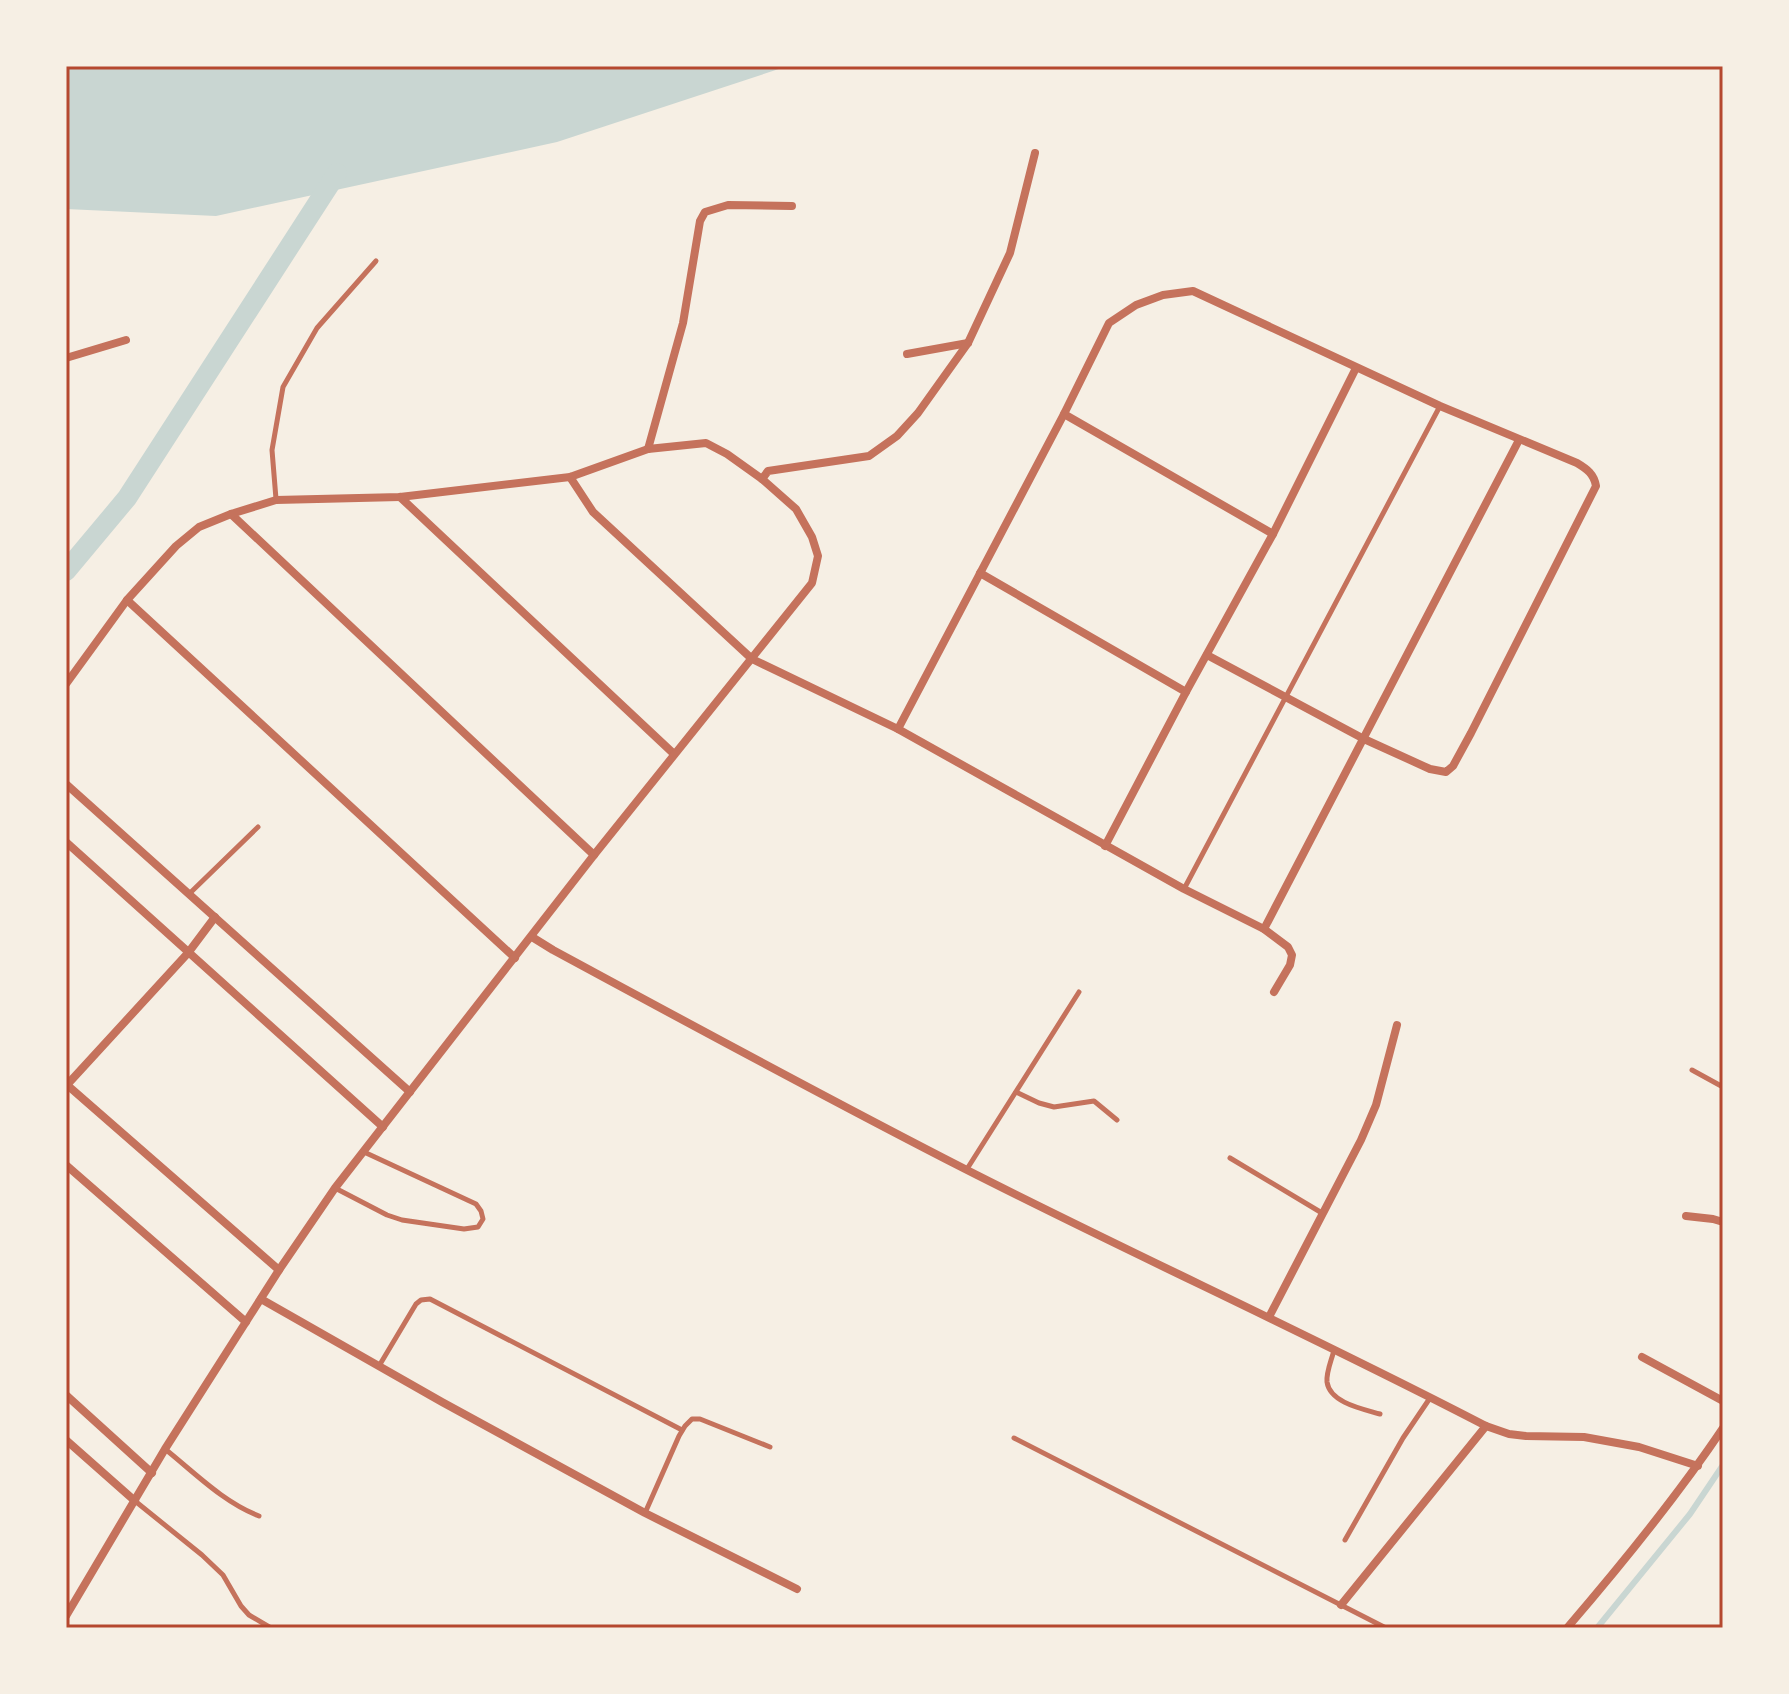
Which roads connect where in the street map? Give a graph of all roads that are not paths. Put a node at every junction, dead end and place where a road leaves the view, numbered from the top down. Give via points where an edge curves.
1 (1035, 153) dead end
2 (792, 206) dead end
3 (376, 261) dead end
4 (126, 340) dead end
5 (968, 343) junction
6 (907, 354) dead end
7 (66, 358) edge
8 (1356, 368) junction
9 (1440, 406) junction
10 (1064, 414) junction
11 (1519, 440) junction
12 (648, 449) junction
13 (570, 477) junction
14 (762, 479) junction
15 (400, 497) junction
16 (276, 500) junction
17 (231, 514) junction
18 (1273, 534) junction
19 (980, 573) junction
20 (127, 600) junction
21 (1207, 655) junction
22 (752, 659) junction
23 (66, 684) edge
24 (1186, 692) junction
25 (1286, 698) junction
26 (898, 729) junction
27 (1364, 739) junction
28 (674, 754) junction
29 (66, 784) edge
30 (258, 827) dead end
31 (66, 842) edge
32 (1105, 846) junction
33 (594, 855) junction
34 (1184, 889) junction
35 (189, 894) junction
36 (215, 917) junction
37 (1264, 929) junction
38 (532, 937) junction
39 (188, 953) junction
40 (515, 958) junction
41 (1079, 992) dead end
42 (1274, 992) dead end
43 (1397, 1025) dead end
44 (1692, 1070) dead end
45 (66, 1085) edge
46 (1723, 1087) edge
47 (410, 1092) junction
48 (1016, 1092) junction
49 (1117, 1120) dead end
50 (383, 1127) junction
51 (364, 1152) junction
52 (1230, 1158) dead end
53 (66, 1165) edge
54 (967, 1169) junction
55 (335, 1188) junction
56 (1322, 1213) junction
57 (1686, 1216) dead end
58 (1723, 1222) edge
59 (279, 1270) junction
60 (261, 1299) junction
61 (1269, 1317) junction
62 (246, 1322) junction
63 (1334, 1350) junction
64 (1642, 1357) dead end
65 (379, 1366) junction
66 (66, 1395) edge
67 (1431, 1397) junction
68 (1723, 1401) edge
69 (1380, 1414) dead end
70 (1486, 1426) junction
71 (1723, 1428) edge
72 (682, 1430) junction
73 (1014, 1438) dead end
74 (68, 1445) edge
75 (770, 1447) dead end
76 (165, 1449) junction
77 (1698, 1466) junction
78 (152, 1473) junction
79 (135, 1501) junction
80 (645, 1513) junction
81 (259, 1516) dead end
82 (1345, 1540) dead end
83 (797, 1589) dead end
84 (1341, 1605) junction
85 (66, 1616) edge
86 (271, 1628) edge
87 (1386, 1628) edge
88 (1567, 1628) edge

1 - 5 street via 1010,253
2 - 12 street via 728,205 705,212 683,323
3 - 16 lane via 317,328 283,387 272,450
4 - 7 street
5 - 6 street
5 - 14 street via 918,413 869,456 768,471
8 - 9 street
8 - 10 street via 1193,291 1163,295 1109,323
8 - 18 street
9 - 11 street
9 - 25 lane
10 - 18 street
10 - 19 street
11 - 27 street
11 - 27 street via 1577,463 1594,477 1596,486 1453,766 1446,772 1430,769
12 - 13 street
12 - 14 street via 706,443
13 - 15 street
13 - 22 street via 593,512
14 - 22 street via 796,509 818,556 812,583
15 - 16 street
15 - 28 street
16 - 17 street
17 - 20 street via 199,527 176,546
17 - 33 street
18 - 21 street
19 - 24 street
19 - 26 street
20 - 23 street
20 - 40 street
21 - 24 street
21 - 25 street
22 - 26 street
22 - 28 street
24 - 32 street
25 - 27 street
25 - 34 lane
26 - 32 street
27 - 37 street
28 - 33 street
29 - 35 street
30 - 35 lane
31 - 39 street
32 - 34 street
33 - 38 street
34 - 37 street
35 - 36 street
36 - 39 street
36 - 47 street
37 - 42 street via 1292,955
38 - 40 street
38 - 54 street
39 - 45 street
39 - 50 street
40 - 47 street
41 - 48 lane
43 - 56 street via 1376,1105
44 - 46 lane
45 - 59 street
47 - 50 street
48 - 49 lane via 1054,1107 1094,1101
48 - 54 lane
50 - 51 street
51 - 55 street
51 - 55 lane via 476,1204 483,1219 478,1227 464,1229 402,1220
52 - 56 lane
53 - 62 street
54 - 61 street
55 - 59 street
56 - 61 street
57 - 58 street
59 - 60 street
60 - 62 street
60 - 65 street
61 - 63 street
62 - 76 street
63 - 67 street
63 - 69 lane via 1329,1387 1341,1402
64 - 68 street
65 - 72 lane via 416,1304 430,1299
65 - 80 street
66 - 78 street
67 - 70 street
67 - 82 lane
70 - 77 street via 1509,1434 1584,1437 1639,1447
70 - 84 street
71 - 77 street
72 - 75 lane via 692,1419 700,1419
72 - 80 lane
73 - 84 lane
74 - 79 street
76 - 78 street
76 - 81 lane via 228,1500
77 - 88 street
78 - 79 street
79 - 85 street
79 - 86 lane via 202,1555 223,1575 249,1615
80 - 83 street
84 - 87 lane

